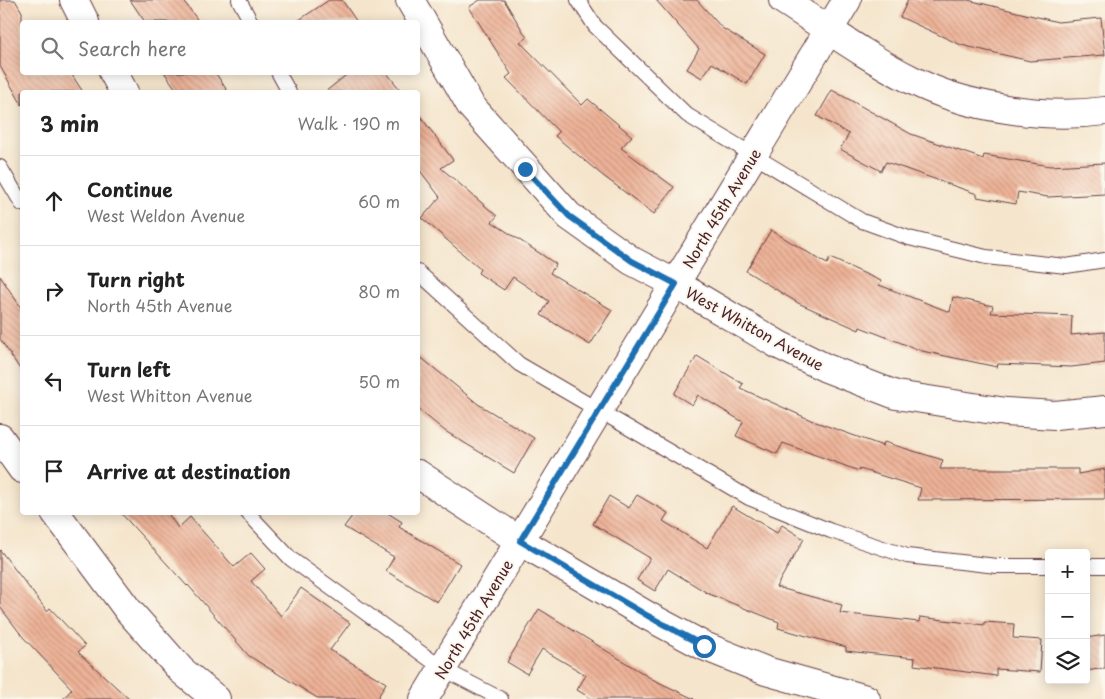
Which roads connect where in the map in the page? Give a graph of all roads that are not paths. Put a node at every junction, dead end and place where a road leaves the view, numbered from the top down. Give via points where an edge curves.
1 (74, 0) edge
2 (239, 0) edge
3 (410, 0) edge
4 (578, 0) edge
5 (783, 0) edge
6 (847, 0) edge
7 (84, 20) edge
8 (250, 20) edge
9 (829, 30) junction
10 (115, 75) edge
11 (280, 75) edge
12 (123, 90) edge
13 (288, 90) edge
14 (1105, 111) edge
15 (752, 156) junction
16 (0, 167) edge
17 (20, 201) edge
18 (1105, 260) edge
19 (420, 274) edge
20 (676, 284) junction
21 (1105, 410) edge
22 (599, 411) junction
23 (0, 438) edge
24 (20, 466) edge
25 (420, 475) edge
26 (57, 515) edge
27 (250, 515) edge
28 (520, 541) junction
29 (1045, 566) edge
30 (1090, 566) edge
31 (1105, 566) edge
32 (443, 669) junction
33 (216, 699) edge
34 (424, 699) edge
35 (501, 699) edge
36 (866, 699) edge

1 - 7 street
2 - 8 lane
3 - 20 street, West Whitton Avenue via 471,106 569,216 632,261
4 - 15 lane via 595,26 687,115
5 - 9 street
6 - 9 street, North 45th Avenue
9 - 14 street via 912,80 967,102 1034,112
9 - 15 street, North 45th Avenue
10 - 12 street
11 - 13 lane
15 - 18 lane via 862,221 909,238 986,258 1066,266
15 - 20 street, North 45th Avenue
16 - 17 lane
19 - 22 lane via 520,364
20 - 21 street, West Whitton Avenue via 779,345 826,368 896,395 1006,412 1055,415
20 - 22 street, North 45th Avenue
22 - 28 street, North 45th Avenue
22 - 29 lane via 749,498 831,531 908,556 997,566
23 - 24 street
25 - 28 street
26 - 33 street via 128,610 181,670
27 - 32 lane via 291,559
28 - 32 street, North 45th Avenue
28 - 36 street via 704,646 766,672
30 - 31 lane
32 - 34 street, North 45th Avenue
32 - 35 lane

